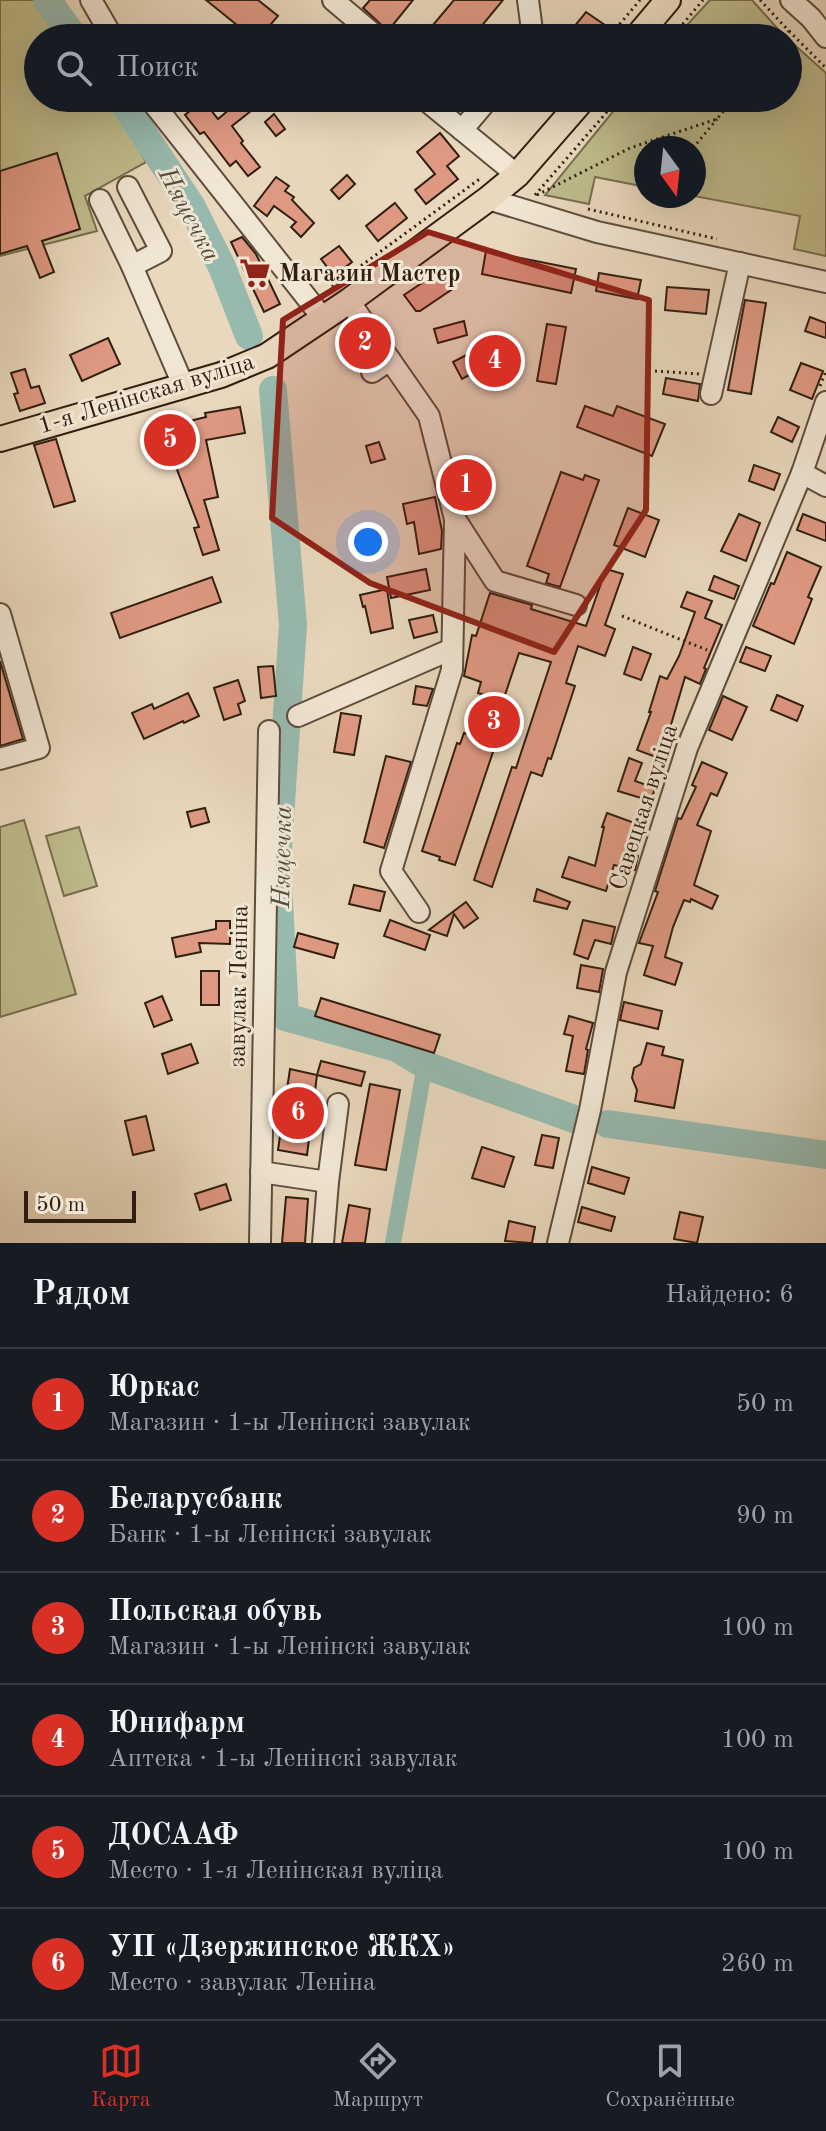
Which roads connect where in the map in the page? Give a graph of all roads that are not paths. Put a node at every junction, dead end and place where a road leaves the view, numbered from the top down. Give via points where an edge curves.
1 (91, 0) edge
2 (333, 0) edge
3 (528, 0) edge
4 (668, 0) edge
5 (791, 0) edge
6 (105, 24) edge
7 (361, 24) edge
8 (531, 24) edge
9 (648, 24) edge
10 (826, 37) edge
11 (160, 112) edge
12 (440, 112) edge
13 (477, 112) edge
14 (572, 112) edge
15 (462, 130) junction
16 (517, 175) junction
17 (128, 187) dead end
18 (488, 199) junction
19 (100, 200) dead end
20 (740, 263) junction
21 (132, 266) junction
22 (826, 282) edge
23 (349, 301) junction
24 (322, 317) junction
25 (713, 384) road end
26 (184, 387) junction
27 (822, 398) edge
28 (0, 439) edge
29 (802, 473) junction
30 (826, 486) edge
31 (455, 519) junction
32 (576, 605) dead end
33 (0, 614) edge
34 (452, 649) junction
35 (298, 716) dead end
36 (269, 731) dead end
37 (0, 759) edge
38 (419, 912) dead end
39 (338, 1104) dead end
40 (261, 1172) junction
41 (328, 1182) junction
42 (260, 1243) edge
43 (323, 1243) edge
44 (558, 1243) edge

1 - 6 street
2 - 7 street
3 - 8 street
4 - 9 main road
5 - 10 street
11 - 24 street
12 - 15 street
13 - 15 street
14 - 16 main road, 1-я Ленінская вуліца
15 - 16 street
16 - 18 main road, 1-я Ленінская вуліца
17 - 21 street via 161,251
18 - 20 street via 597,232
18 - 23 main road, 1-я Ленінская вуліца
19 - 21 street
20 - 22 street
20 - 25 street
21 - 26 street
23 - 24 main road, 1-я Ленінская вуліца
23 - 31 street via 381,366 429,416
24 - 26 main road, 1-я Ленінская вуліца via 267,356
26 - 28 main road, 1-я Ленінская вуліца
27 - 29 street, Савецкая вуліца
29 - 30 street
29 - 44 street, Савецкая вуліца via 687,748 616,972
31 - 32 street via 495,581
31 - 34 street
33 - 37 street via 39,748
34 - 35 street
34 - 38 street via 452,670 391,871
36 - 40 street, завулак Леніна
39 - 41 street
40 - 41 street
40 - 42 street, завулак Леніна
41 - 43 street

